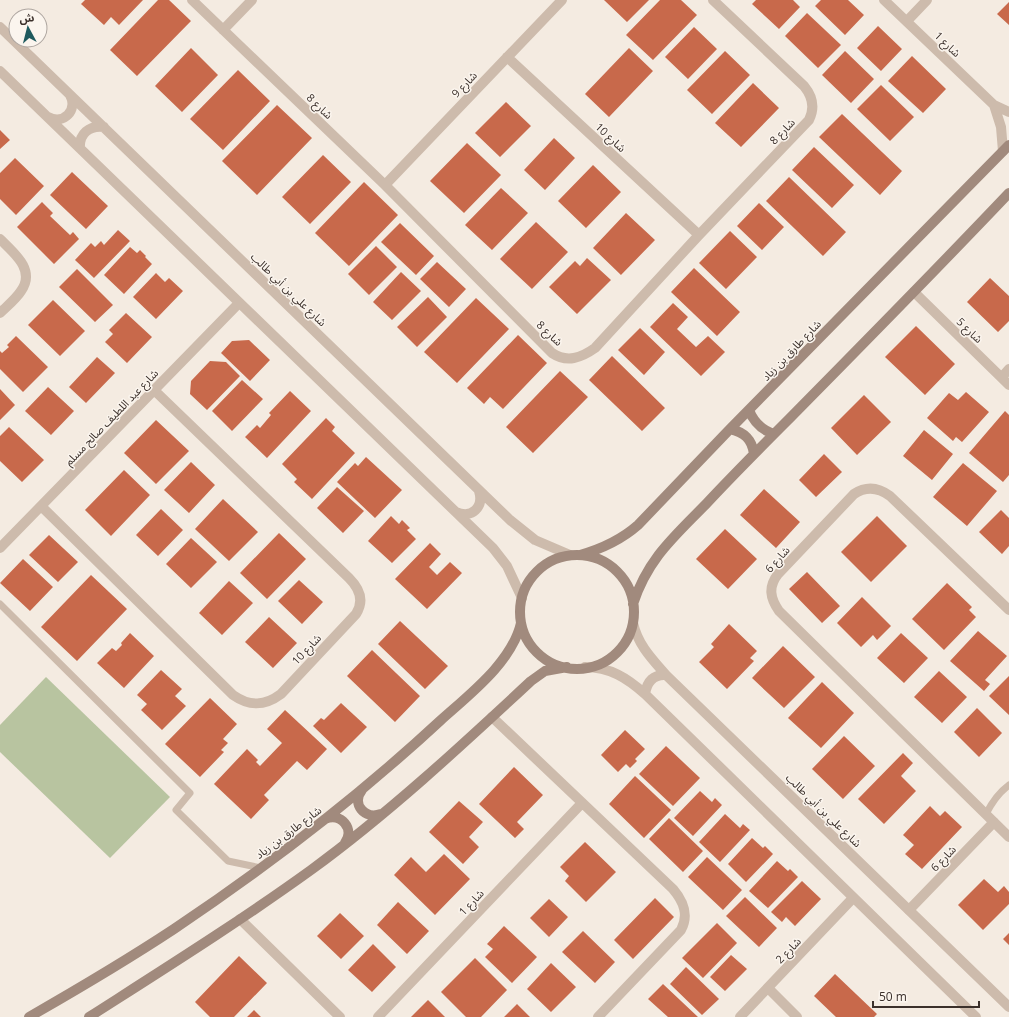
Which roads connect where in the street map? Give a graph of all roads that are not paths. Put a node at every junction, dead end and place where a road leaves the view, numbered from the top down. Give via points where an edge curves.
1 (192, 0) edge
2 (252, 0) edge
3 (562, 0) edge
4 (713, 0) edge
5 (884, 0) edge
6 (927, 0) edge
7 (907, 21) junction
8 (0, 27) edge
9 (223, 30) junction
10 (508, 56) junction
11 (0, 71) edge
12 (67, 91) junction
13 (994, 105) junction
14 (1009, 112) edge
15 (46, 116) junction
16 (104, 127) junction
17 (80, 148) junction
18 (1006, 148) edge
19 (385, 185) junction
20 (1009, 193) edge
21 (699, 235) junction
22 (0, 239) edge
23 (914, 292) junction
24 (238, 303) junction
25 (0, 313) edge
26 (1009, 369) edge
27 (1005, 381) edge
28 (154, 390) junction
29 (749, 410) junction
30 (730, 429) junction
31 (774, 434) junction
32 (754, 454) junction
33 (479, 491) junction
34 (40, 506) junction
35 (456, 512) junction
36 (0, 548) edge
37 (575, 555) junction
38 (522, 598) junction
39 (0, 604) edge
40 (634, 604) junction
41 (1009, 610) edge
42 (521, 623) junction
43 (632, 623) junction
44 (567, 667) junction
45 (585, 668) junction
46 (666, 675) junction
47 (645, 694) junction
48 (492, 717) junction
49 (1009, 785) edge
50 (363, 788) junction
51 (582, 803) junction
52 (382, 814) junction
53 (986, 814) junction
54 (324, 819) junction
55 (994, 822) junction
56 (1009, 837) edge
57 (344, 844) junction
58 (261, 868) junction
59 (853, 898) junction
60 (909, 910) junction
61 (240, 919) junction
62 (768, 988) junction
63 (1009, 1007) edge
64 (972, 1016) edge
65 (29, 1017) edge
66 (89, 1017) edge
67 (340, 1017) edge
68 (378, 1017) edge
69 (598, 1017) edge
70 (740, 1017) edge
71 (797, 1017) edge

1 - 9 street, شارع 8
2 - 9 street
3 - 10 street, شارع 9
4 - 21 street, شارع 8 via 804,86 811,96 813,106 808,120
5 - 7 street, شارع 1
6 - 7 street
7 - 13 street, شارع 1
8 - 12 street, شارع علي بن أبي طالب
9 - 19 street, شارع 8
10 - 19 street, شارع 9
10 - 21 street, شارع 10
11 - 15 street
12 - 15 street via 73,99 69,114 56,120
12 - 16 street, شارع علي بن أبي طالب
13 - 14 street, شارع 1
13 - 18 street, شارع 1
15 - 17 street
16 - 17 street via 94,127 86,131 81,139
16 - 33 street, شارع علي بن أبي طالب
17 - 24 street
18 - 29 main road, شارع طارق بن زياد
19 - 21 street, شارع 8 via 552,353 565,359 577,358 595,348
20 - 23 main road
22 - 25 street via 23,262 26,279 21,292
23 - 27 street, شارع 5
23 - 31 main road
24 - 28 street, شارع عبد اللطيف صالح مسلم
24 - 35 street
26 - 27 street
28 - 34 street, شارع عبد اللطيف صالح مسلم
28 - 34 street, شارع 10 via 357,586 361,603 356,614 281,694 269,701 252,704 234,695
29 - 30 main road, شارع طارق بن زياد
29 - 31 main road via 761,428
30 - 32 main road via 749,440
30 - 37 main road, شارع طارق بن زياد via 635,528 604,547
31 - 32 main road
32 - 40 main road via 660,553 646,572
33 - 35 street via 481,501 475,510 466,514
33 - 37 street, شارع علي بن أبي طالب via 527,535 544,545
34 - 36 street, شارع عبد اللطيف صالح مسلم
35 - 38 street via 500,556
37 - 38 main road via 554,560 540,569 529,582
37 - 40 main road via 599,559 615,570 627,585
38 - 42 main road
39 - 58 lane via 190,793 176,810 228,861
40 - 43 main road
41 - 53 street, شارع 6 via 890,496 877,488 863,489 854,494 778,574 771,586 772,596 779,611
42 - 44 main road via 534,649 549,661
42 - 50 main road, شارع طارق بن زياد via 517,638 500,664 421,739
43 - 45 main road via 628,637 619,649 604,661
43 - 46 street, شارع علي بن أبي طالب via 646,652
44 - 45 main road
44 - 48 main road via 551,669 541,674
45 - 47 street via 614,672 629,680
46 - 47 street via 654,677 649,681
46 - 60 street, شارع علي بن أبي طالب
47 - 59 street
48 - 51 street
48 - 52 main road
49 - 53 lane via 1000,792
50 - 52 main road via 358,799 362,811 373,816
50 - 54 main road, شارع طارق بن زياد
51 - 68 street, شارع 1
51 - 69 street via 677,894 683,904 686,918 681,930
52 - 57 main road
53 - 55 street, شارع 6
54 - 57 main road via 335,817 344,822 349,832
54 - 58 main road, شارع طارق بن زياد
55 - 56 street, شارع 6
55 - 60 street, شارع 6
57 - 61 main road
58 - 65 main road, شارع طارق بن زياد via 173,929
59 - 62 street, شارع 2
59 - 64 street
60 - 63 street, شارع علي بن أبي طالب
61 - 66 main road
61 - 67 street
62 - 70 street, شارع 2
62 - 71 street

